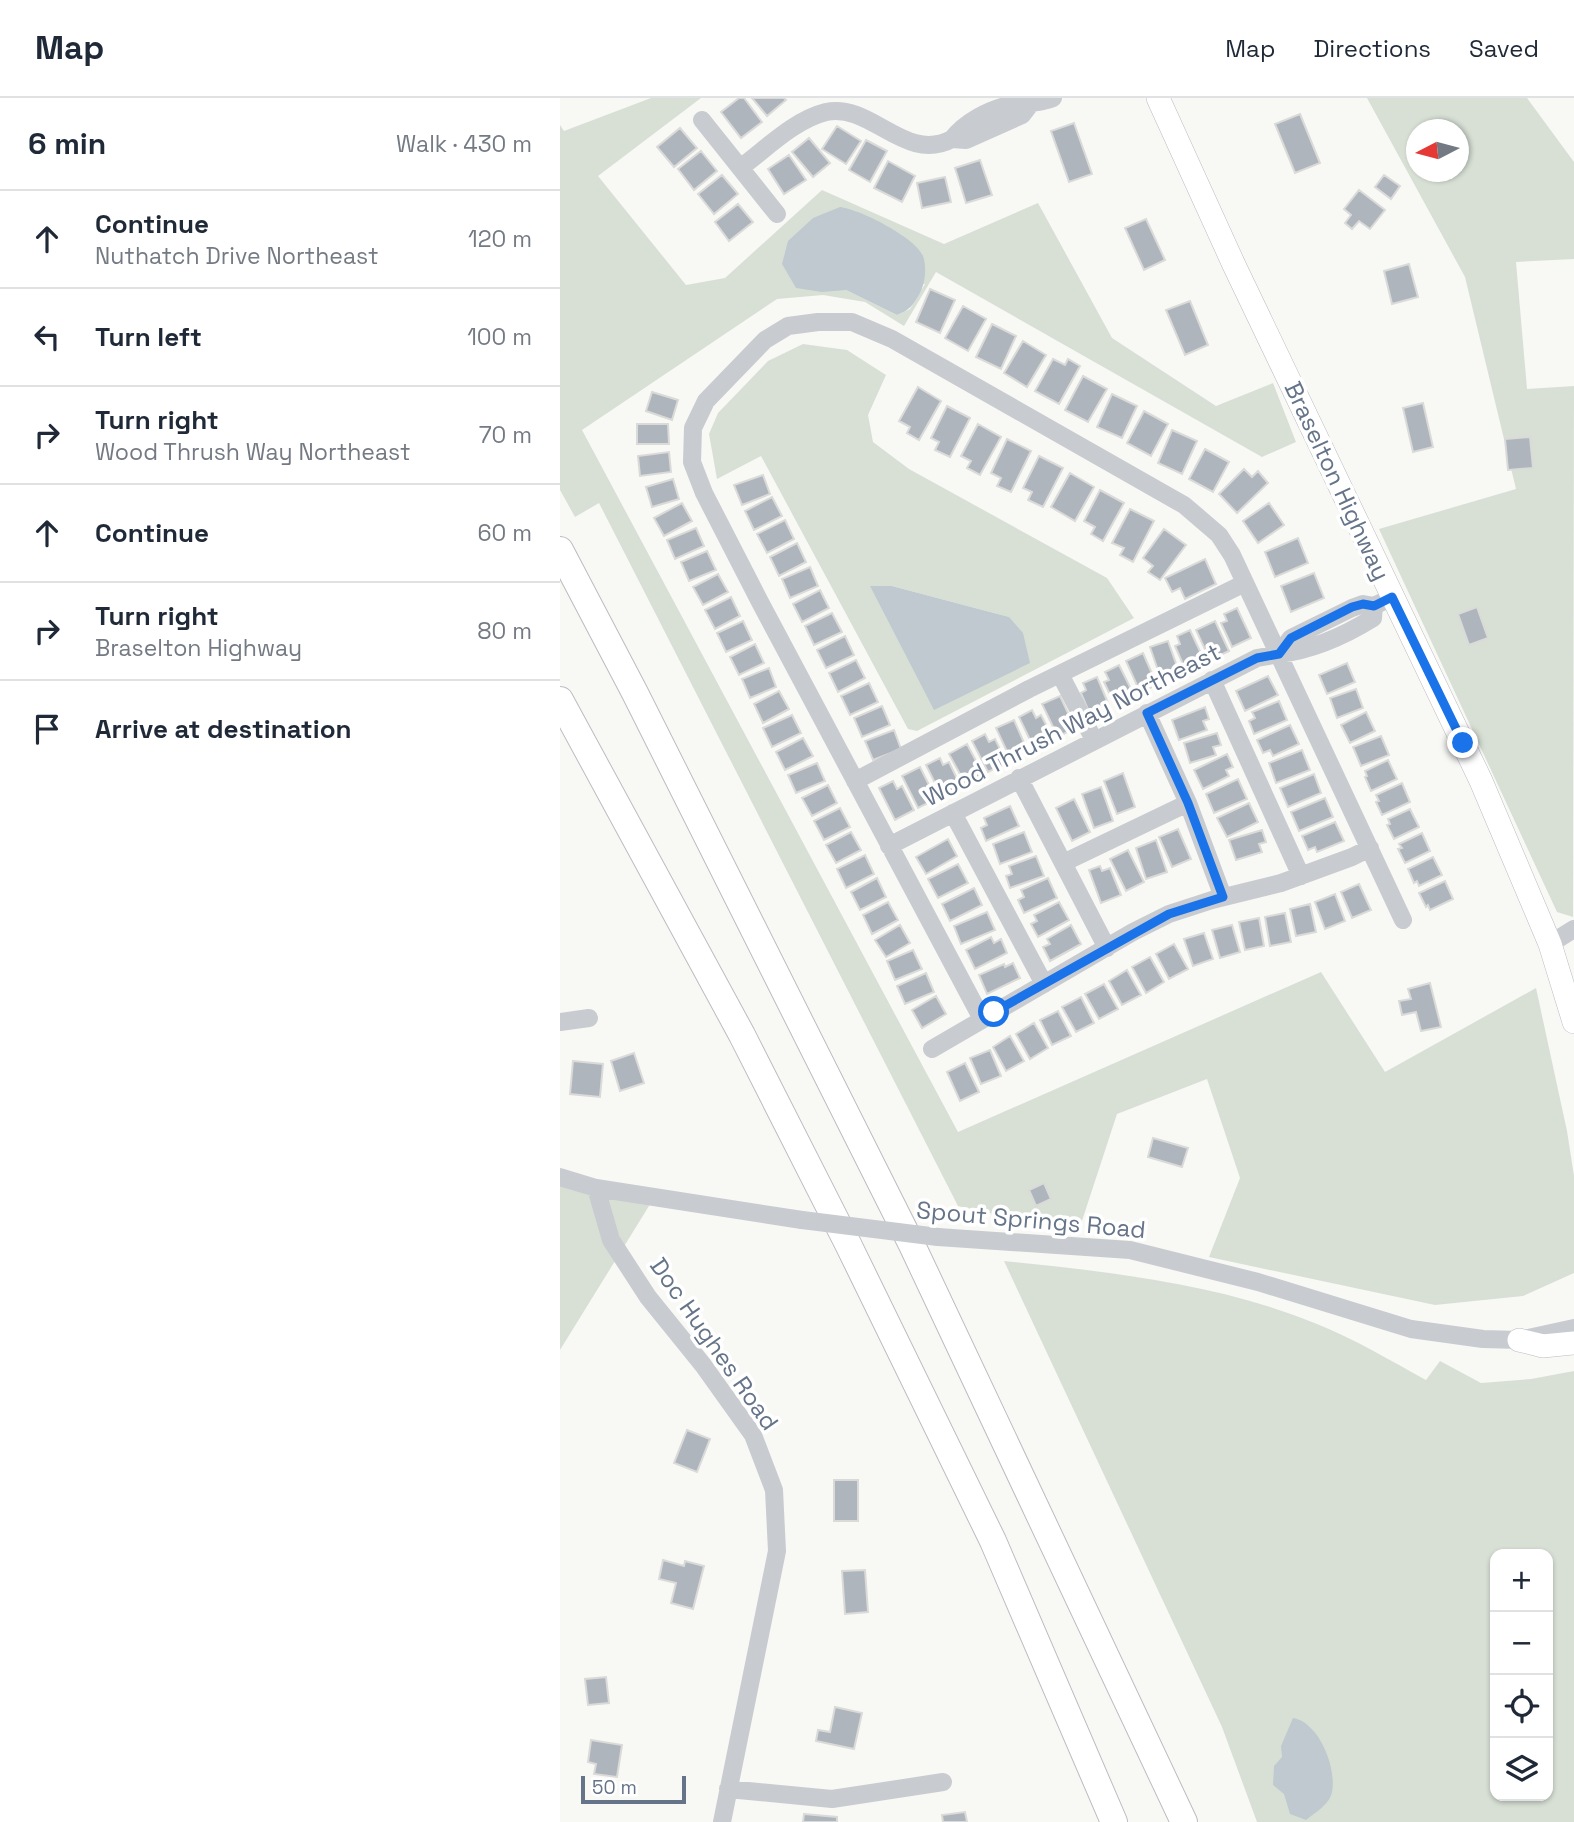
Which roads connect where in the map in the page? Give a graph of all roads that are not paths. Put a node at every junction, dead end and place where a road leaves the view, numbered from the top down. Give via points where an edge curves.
1 (1053, 98) edge
2 (1158, 98) edge
3 (841, 104) edge
4 (702, 120) dead end
5 (740, 168) junction
6 (777, 214) dead end
7 (560, 550) edge
8 (1245, 583) junction
9 (1383, 602) junction
10 (1279, 654) junction
11 (1060, 674) junction
12 (1212, 680) junction
13 (560, 700) edge
14 (1147, 713) junction
15 (1094, 740) junction
16 (1019, 778) junction
17 (855, 781) junction
18 (1188, 803) junction
19 (953, 813) junction
20 (889, 846) junction
21 (1370, 848) junction
22 (1063, 863) junction
23 (1301, 876) junction
24 (1223, 897) junction
25 (1403, 920) dead end
26 (1574, 929) edge
27 (1550, 944) junction
28 (1107, 948) junction
29 (1044, 984) junction
30 (589, 1018) dead end
31 (982, 1019) junction
32 (1574, 1021) edge
33 (560, 1022) edge
34 (932, 1049) dead end
35 (560, 1177) edge
36 (596, 1188) junction
37 (1574, 1328) edge
38 (1518, 1340) junction
39 (1574, 1343) edge
40 (943, 1782) dead end
41 (728, 1789) junction
42 (722, 1822) edge
43 (1114, 1822) edge
44 (1184, 1822) edge

1 - 3 street via 990,112 940,145 900,138
2 - 9 main road, Braselton Highway
3 - 5 street via 791,129
4 - 5 street
5 - 6 street
7 - 44 highway via 912,1245
8 - 10 street
8 - 11 street
8 - 17 street via 1219,535 1184,505 892,339 852,322 788,326 765,340 706,401 693,428 692,462 709,504
9 - 10 street via 1352,607 1291,638
9 - 27 main road, Braselton Highway via 1481,781
10 - 12 street, Wood Thrush Way Northeast via 1257,658
10 - 21 street
11 - 15 street
11 - 17 street
12 - 14 street, Wood Thrush Way Northeast
12 - 23 street
13 - 43 highway via 742,1035 848,1244 993,1541
14 - 15 street, Wood Thrush Way Northeast
14 - 18 street
15 - 16 street, Wood Thrush Way Northeast
16 - 19 street, Wood Thrush Way Northeast
16 - 22 street
17 - 20 street
18 - 22 street
18 - 24 street
19 - 20 street, Wood Thrush Way Northeast
19 - 29 street
20 - 31 street
21 - 23 street
21 - 25 street
22 - 28 street
23 - 24 street
24 - 28 street via 1169,914
26 - 27 street
27 - 32 main road, Braselton Highway
28 - 29 street
29 - 31 street
30 - 33 street
31 - 34 street
35 - 36 street, Spout Springs Road
36 - 38 street, Spout Springs Road, bridge via 938,1237 1130,1250 1258,1282 1411,1329
36 - 41 street, Doc Hughes Road via 611,1240 648,1297 753,1435 774,1490 777,1551
37 - 38 street, Spout Springs Road
38 - 39 main road via 1543,1346
40 - 41 street via 832,1799
41 - 42 street, Doc Hughes Road

